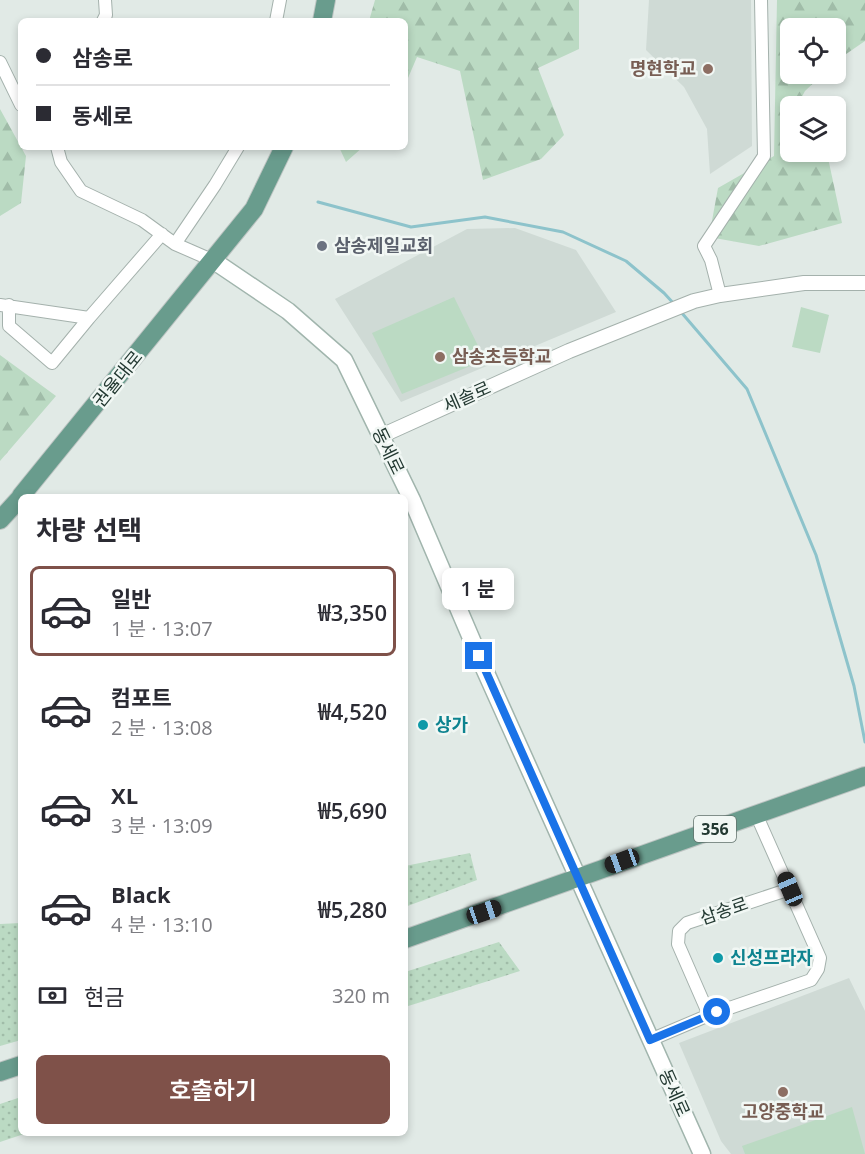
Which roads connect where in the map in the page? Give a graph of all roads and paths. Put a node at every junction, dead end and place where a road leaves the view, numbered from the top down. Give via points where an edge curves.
1 (105, 0) edge
2 (280, 0) edge
3 (326, 0) edge
4 (761, 0) edge
5 (104, 18) edge
6 (277, 18) edge
7 (323, 18) edge
8 (0, 62) edge
9 (18, 99) edge
10 (58, 150) edge
11 (236, 150) edge
12 (283, 150) edge
13 (162, 234) junction
14 (175, 244) junction
15 (214, 261) junction
16 (865, 283) edge
17 (720, 295) junction
18 (4, 305) edge
19 (89, 318) junction
20 (381, 436) junction
21 (23, 494) edge
22 (18, 500) edge
23 (0, 520) edge
24 (859, 779) edge
25 (756, 814) junction
26 (577, 878) junction
27 (790, 889) junction
28 (408, 938) edge
29 (708, 1015) junction
30 (650, 1040) junction
31 (18, 1066) edge
32 (0, 1072) edge
33 (702, 1154) edge

1 - 5 street
2 - 6 street
3 - 7 main road
4 - 17 street via 764,156 704,246
8 - 9 street
10 - 13 street via 61,162 81,191
11 - 14 street
12 - 15 main road, 권율대로 via 254,210
13 - 14 street
13 - 19 street
14 - 15 street
15 - 20 main road, 동세로 via 288,311 344,360
15 - 21 main road, 권율대로
16 - 17 street via 804,283
17 - 20 street, 세솔로 via 694,300 557,356
18 - 19 street
18 - 19 street via 9,326 52,363
20 - 26 main road, 동세로
22 - 23 main road, 권율대로
24 - 25 main road, 356
25 - 26 main road, 356
25 - 27 street
26 - 28 main road, 356
26 - 30 main road, 동세로
27 - 29 street via 820,958 811,980
27 - 29 street, 삼송로 via 687,923 679,931 678,944
29 - 30 street
30 - 33 main road, 동세로
31 - 32 main road

